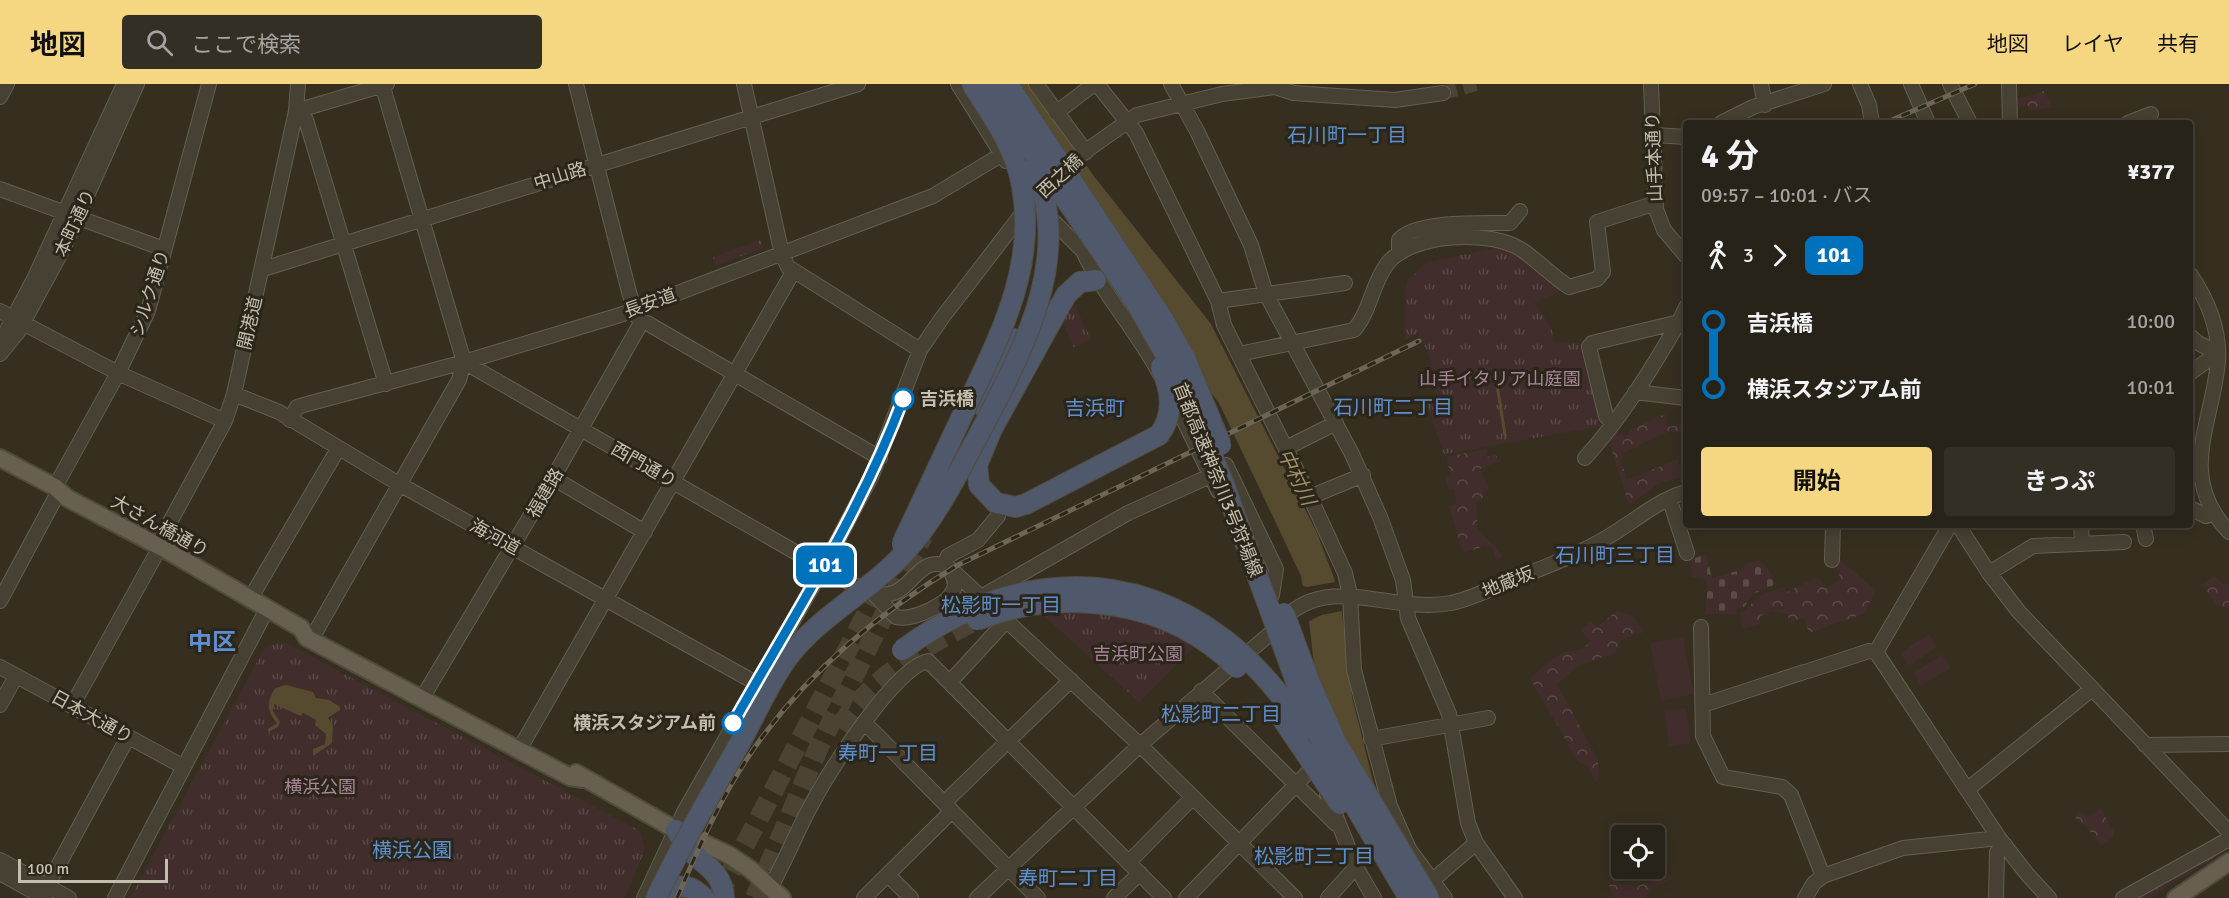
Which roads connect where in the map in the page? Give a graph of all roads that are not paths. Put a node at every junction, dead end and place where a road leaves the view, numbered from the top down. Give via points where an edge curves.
1 (7, 84) edge
2 (124, 84) edge
3 (137, 84) edge
4 (209, 84) edge
5 (298, 84) edge
6 (384, 84) edge
7 (576, 84) edge
8 (744, 84) edge
9 (858, 84) edge
10 (958, 84) edge
11 (972, 84) edge
12 (989, 84) edge
13 (1008, 84) edge
14 (1036, 84) edge
15 (1095, 84) edge
16 (1171, 84) edge
17 (1651, 84) edge
18 (1761, 84) edge
19 (1824, 84) edge
20 (1860, 84) edge
21 (1911, 84) edge
22 (1950, 84) edge
23 (2009, 84) edge
24 (1277, 86) edge
25 (1443, 93) tunnel mouth
26 (0, 97) edge
27 (1182, 103) junction
28 (1765, 105) junction
29 (296, 111) junction
30 (1056, 113) junction
31 (2151, 114) dead end
32 (751, 117) junction
33 (1128, 120) junction
34 (1726, 120) edge
35 (1872, 120) edge
36 (1927, 120) edge
37 (1968, 120) edge
38 (2010, 120) edge
39 (2135, 120) edge
40 (1654, 135) junction
41 (1683, 137) edge
42 (1085, 152) junction
43 (1001, 155) junction
44 (597, 165) junction
45 (1034, 167) junction
46 (0, 189) edge
47 (1055, 192) junction
48 (1033, 201) junction
49 (1656, 203) junction
50 (1520, 211) dead end
51 (71, 216) junction
52 (421, 219) junction
53 (345, 243) junction
54 (164, 249) junction
55 (1083, 251) junction
56 (1399, 252) junction
57 (1683, 253) edge
58 (782, 254) junction
59 (262, 269) junction
60 (793, 272) junction
61 (2193, 279) edge
62 (1096, 280) junction
63 (1345, 283) dead end
64 (1266, 294) junction
65 (1218, 301) junction
66 (634, 309) junction
67 (0, 311) edge
68 (1683, 313) edge
69 (18, 320) junction
70 (1678, 322) junction
71 (641, 323) junction
72 (2193, 339) edge
73 (0, 343) edge
74 (1294, 344) junction
75 (920, 350) junction
76 (2218, 353) junction
77 (0, 354) edge
78 (1239, 354) junction
79 (464, 362) junction
80 (2193, 371) edge
81 (118, 373) junction
82 (735, 375) junction
83 (386, 384) junction
84 (1635, 392) junction
85 (234, 394) junction
86 (1683, 398) edge
87 (983, 406) dead end
88 (290, 420) junction
89 (225, 421) junction
90 (1612, 422) junction
91 (1336, 423) junction
92 (581, 429) junction
93 (338, 448) junction
94 (1286, 448) junction
95 (0, 458) edge
96 (880, 458) junction
97 (1585, 458) dead end
98 (1208, 472) junction
99 (1363, 475) junction
100 (554, 478) junction
101 (674, 482) junction
102 (399, 484) junction
103 (57, 489) junction
104 (1683, 493) edge
105 (1310, 497) junction
106 (1672, 507) dead end
107 (2193, 510) edge
108 (2214, 512) junction
109 (998, 516) dead end
110 (1833, 528) edge
111 (1948, 528) edge
112 (1960, 528) edge
113 (2081, 528) edge
114 (2144, 528) edge
115 (645, 532) junction
116 (2229, 532) edge
117 (2146, 539) dead end
118 (2124, 542) dead end
119 (2082, 544) junction
120 (160, 547) junction
121 (513, 547) junction
122 (1686, 553) dead end
123 (1832, 560) dead end
124 (946, 566) junction
125 (823, 568) junction
126 (1989, 573) junction
127 (882, 590) junction
128 (980, 595) junction
129 (1272, 595) junction
130 (1344, 595) junction
131 (949, 598) junction
132 (250, 599) junction
133 (606, 599) junction
134 (0, 601) edge
135 (1405, 605) junction
136 (267, 609) junction
137 (1282, 619) junction
138 (977, 620) tunnel mouth
139 (1006, 621) junction
140 (1701, 627) dead end
141 (309, 630) junction
142 (902, 650) dead end
143 (1876, 652) junction
144 (0, 667) edge
145 (16, 676) junction
146 (1071, 680) junction
147 (950, 682) junction
148 (756, 683) junction
149 (2092, 689) junction
150 (427, 690) junction
151 (1201, 691) junction
152 (0, 705) edge
153 (1703, 705) junction
154 (72, 706) junction
155 (1488, 718) dead end
156 (865, 723) junction
157 (1451, 724) junction
158 (128, 737) junction
159 (1371, 739) junction
160 (1009, 740) junction
161 (523, 743) junction
162 (2229, 744) edge
163 (1140, 745) junction
164 (2145, 745) junction
165 (1317, 763) junction
166 (184, 767) junction
167 (583, 779) junction
168 (1295, 785) junction
169 (1968, 789) junction
170 (1193, 797) junction
171 (1074, 806) junction
172 (948, 807) junction
173 (668, 826) junction
174 (1339, 827) junction
175 (2229, 832) edge
176 (2229, 839) edge
177 (1240, 842) junction
178 (2002, 842) junction
179 (1476, 843) junction
180 (1129, 862) junction
181 (2229, 862) edge
182 (1356, 867) junction
183 (1009, 869) junction
184 (0, 871) edge
185 (1140, 873) junction
186 (888, 875) junction
187 (1823, 876) junction
188 (1431, 889) edge
189 (776, 892) edge
190 (46, 895) edge
191 (69, 898) edge
192 (115, 898) edge
193 (644, 898) edge
194 (656, 898) edge
195 (666, 898) edge
196 (704, 898) edge
197 (724, 898) edge
198 (864, 898) edge
199 (911, 898) edge
200 (977, 898) edge
201 (1038, 898) edge
202 (1114, 898) edge
203 (1164, 898) edge
204 (1186, 898) edge
205 (1295, 898) edge
206 (1328, 898) edge
207 (1374, 898) edge
208 (1398, 898) edge
209 (1409, 898) edge
210 (1420, 898) edge
211 (1445, 898) edge
212 (1515, 898) edge
213 (1805, 898) edge
214 (1996, 898) edge
215 (2049, 898) edge
216 (2123, 898) edge
217 (2176, 898) edge

1 - 26 street
2 - 51 street, 本町通り
3 - 51 street, 本町通り
4 - 54 street, シルク通り
5 - 29 street, 開港道
6 - 29 street
6 - 52 street
7 - 44 street
8 - 32 street
9 - 32 street, 中山路
10 - 43 street
11 - 127 highway, bridge via 1006,142 1022,185 1023,264 1002,331
12 - 45 highway, bridge via 1003,101
12 - 47 highway, 首都高速神奈川3号狩場線, bridge
13 - 188 highway, 首都高速神奈川3号狩場線, bridge via 1134,272 1185,358 1323,715 1365,792
14 - 30 street
15 - 30 street
15 - 33 street
16 - 27 street
17 - 40 street, 山手本通り
18 - 28 street
19 - 28 street
20 - 35 street
21 - 36 street
22 - 37 street
23 - 38 street
24 - 25 street via 1294,93 1395,100
24 - 27 street, 西之橋
27 - 33 street, 西之橋
27 - 64 street via 1251,245
28 - 34 street
29 - 53 street via 306,120
29 - 59 street, 開港道
30 - 42 street
31 - 39 street
32 - 44 street, 中山路
32 - 58 street
33 - 42 street, 西之橋
33 - 65 street
40 - 41 street
40 - 49 street, 山手本通り
42 - 47 street, 西之橋, bridge
43 - 48 street
43 - 58 street, 長安道 via 933,196
44 - 52 street, 中山路
44 - 66 street
45 - 87 highway, bridge via 1042,209 1039,268 1015,339
45 - 194 highway, bridge via 1042,189 1047,236 1037,306 1021,354 966,459 916,539 885,572 817,624 784,663
46 - 51 street
47 - 48 street, 西之橋
47 - 62 highway, bridge via 1157,359 1170,389 1168,417 1154,439 1026,504 996,503 979,485 976,465 992,429 1073,286
47 - 209 highway, 首都高速神奈川3号狩場線, bridge via 1135,301 1179,380 1221,479 1305,706 1344,789
48 - 55 street
48 - 75 street, 西之橋
49 - 56 street via 1598,222 1602,276 1569,287 1521,249 1492,240 1452,238 1422,242
49 - 57 street, 山手本通り via 1664,230
50 - 56 street via 1510,223 1454,225 1406,234 1399,240
51 - 54 street
51 - 69 street, 本町通り
52 - 53 street, 中山路
52 - 79 street
53 - 59 street, 中山路
53 - 83 street
54 - 81 street, シルク通り via 148,311
55 - 62 street
55 - 129 street via 1122,290 1181,375 1276,569
56 - 74 street via 1382,272 1354,330
58 - 60 street
58 - 66 street, 長安道
59 - 85 street, 開港道
60 - 75 street
60 - 82 street
61 - 76 street via 2207,302
62 - 98 street via 1143,343 1188,425
63 - 64 street
64 - 65 street
64 - 74 street
65 - 78 street via 1224,325
66 - 71 street
66 - 79 street, 長安道
67 - 69 street
68 - 70 street
69 - 73 street, 本町通り
69 - 77 street, 本町通り
69 - 81 street
70 - 84 street
70 - 90 street via 1592,343 1589,347 1606,416
71 - 82 street
71 - 92 street, 福建路
72 - 76 street
74 - 78 street
74 - 91 street
75 - 96 street, 西之橋
76 - 80 street
76 - 108 street via 2200,455 2203,483
78 - 94 street
79 - 83 street, 長安道
79 - 92 street, 西門通り
79 - 102 street via 459,380
81 - 89 street
81 - 103 street, シルク通り
82 - 96 street
82 - 101 street
83 - 88 street, 長安道 via 297,407
84 - 86 street
84 - 90 street
85 - 88 street, 海河道
85 - 89 street, 開港道
88 - 93 street, 海河道
89 - 120 street, 開港道
90 - 97 street
91 - 94 street
91 - 99 street
92 - 100 street, 福建路
92 - 101 street, 西門通り
93 - 102 street, 海河道
93 - 132 street
94 - 105 street
95 - 103 main road, 大さん橋通り
96 - 125 street, 西之橋
98 - 128 street
98 - 129 street via 1253,573
99 - 105 street
99 - 135 street via 1401,570
100 - 115 street
100 - 121 street, 福建路
101 - 115 street
101 - 125 street, 西門通り
102 - 121 street, 海河道
102 - 141 street
103 - 120 main road, 大さん橋通り
103 - 134 street, シルク通り
104 - 135 street, 地蔵坂 via 1668,498 1609,537 1516,579 1457,601
105 - 130 street via 1345,573
106 - 122 street
107 - 108 street via 2205,516
108 - 116 street
109 - 124 street via 978,540 948,556
110 - 123 street
111 - 143 street
112 - 126 street
113 - 119 street
114 - 117 street
115 - 133 street
118 - 119 street
119 - 126 street via 2033,546
120 - 132 main road, 大さん橋通り
120 - 154 street, 開港道
121 - 133 street, 海河道
121 - 150 street, 福建路
124 - 127 street via 924,567 902,591
124 - 128 street
124 - 131 street via 955,578
125 - 127 street, 西門通り
125 - 148 street, 西之橋
126 - 149 street via 2019,612
127 - 131 street, 西門通り via 891,612 904,619
128 - 131 street via 964,592
128 - 139 street
129 - 137 street
130 - 135 street, 地蔵坂
130 - 137 street via 1304,603
130 - 159 street via 1354,670
132 - 136 main road, 大さん橋通り
133 - 148 street, 海河道
133 - 161 street
135 - 157 street
136 - 141 main road, 大さん橋通り
136 - 166 street
137 - 151 street via 1272,632
137 - 165 street via 1304,686
138 - 208 highway, bridge via 1038,604 1094,602 1159,617 1205,642 1229,660 1278,713
139 - 146 street
139 - 147 street
140 - 153 street
141 - 150 main road, 大さん橋通り
141 - 167 main road, 大さん橋通り via 307,638 318,644 570,777
142 - 210 highway, bridge via 972,609 999,598 1045,588 1122,591 1176,610 1246,658 1294,712 1339,773
143 - 153 street via 1869,651
143 - 169 street
144 - 145 street, 日本大通り
145 - 152 street
145 - 154 street, 日本大通り
146 - 160 street
146 - 163 street
147 - 156 street via 928,661 918,663 888,692
147 - 160 street
148 - 173 street, 西之橋
149 - 164 street
149 - 169 street
150 - 161 main road, 大さん橋通り
151 - 163 street
151 - 168 street
153 - 187 street via 1704,736 1723,777 1782,787 1791,795
154 - 158 street, 日本大通り
155 - 157 street
156 - 172 street
156 - 189 street via 813,801
157 - 159 street
157 - 179 street via 1465,809
158 - 166 street, 日本大通り
158 - 190 street
159 - 188 street via 1390,806
160 - 171 street
160 - 172 street
161 - 167 main road, 大さん橋通り
162 - 164 street
163 - 170 street
163 - 171 street
164 - 175 street
165 - 168 street
165 - 174 street
166 - 192 street
167 - 173 main road, 大さん橋通り
168 - 174 street
168 - 177 street
169 - 178 street
170 - 177 street
170 - 180 street
171 - 180 street
171 - 183 street
172 - 183 street
172 - 186 street
173 - 189 main road, 大さん橋通り via 729,855
173 - 193 street, 西之橋
173 - 197 highway via 718,876
174 - 182 street
176 - 216 street
177 - 204 street
177 - 205 street
178 - 187 street via 1903,848
178 - 214 street via 1997,852
178 - 215 street
179 - 188 street
179 - 212 street
180 - 185 street
181 - 217 main road
182 - 206 street
182 - 207 street
183 - 200 street
183 - 201 street
184 - 190 street
185 - 202 street
185 - 203 street
186 - 198 street
186 - 199 street
187 - 213 street
188 - 211 street
190 - 191 street
195 - 196 highway via 674,887 685,885

